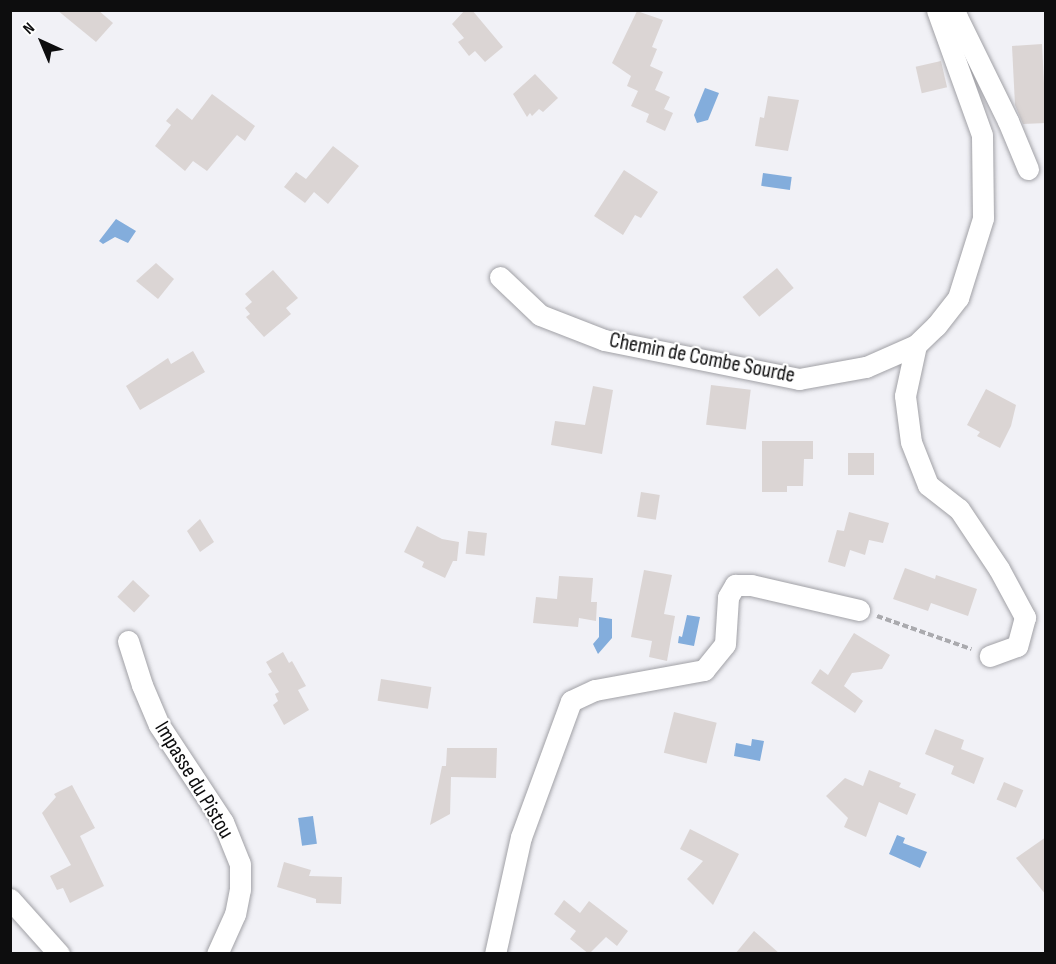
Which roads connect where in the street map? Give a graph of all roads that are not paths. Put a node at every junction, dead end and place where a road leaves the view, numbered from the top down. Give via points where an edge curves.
1 (937, 10) edge
2 (951, 10) edge
3 (1028, 169) dead end
4 (500, 277) dead end
5 (915, 345) junction
6 (859, 610) road end
7 (128, 641) dead end
8 (990, 656) road end
9 (10, 899) edge
10 (59, 954) edge
11 (217, 954) edge
12 (495, 954) edge

1 - 5 street, Chemin de Combe Sourde via 982,135 983,218 958,298
2 - 3 street
4 - 5 street, Chemin de Combe Sourde via 540,315 604,340 799,379 866,367
5 - 8 street via 905,396 911,442 928,485 959,509 1025,617 1017,646
6 - 12 street via 752,585 735,585 728,597 725,644 704,670 595,690 571,701 521,837
7 - 11 street, Impasse du Pistou via 159,725 223,822 240,864 235,914
9 - 10 street

